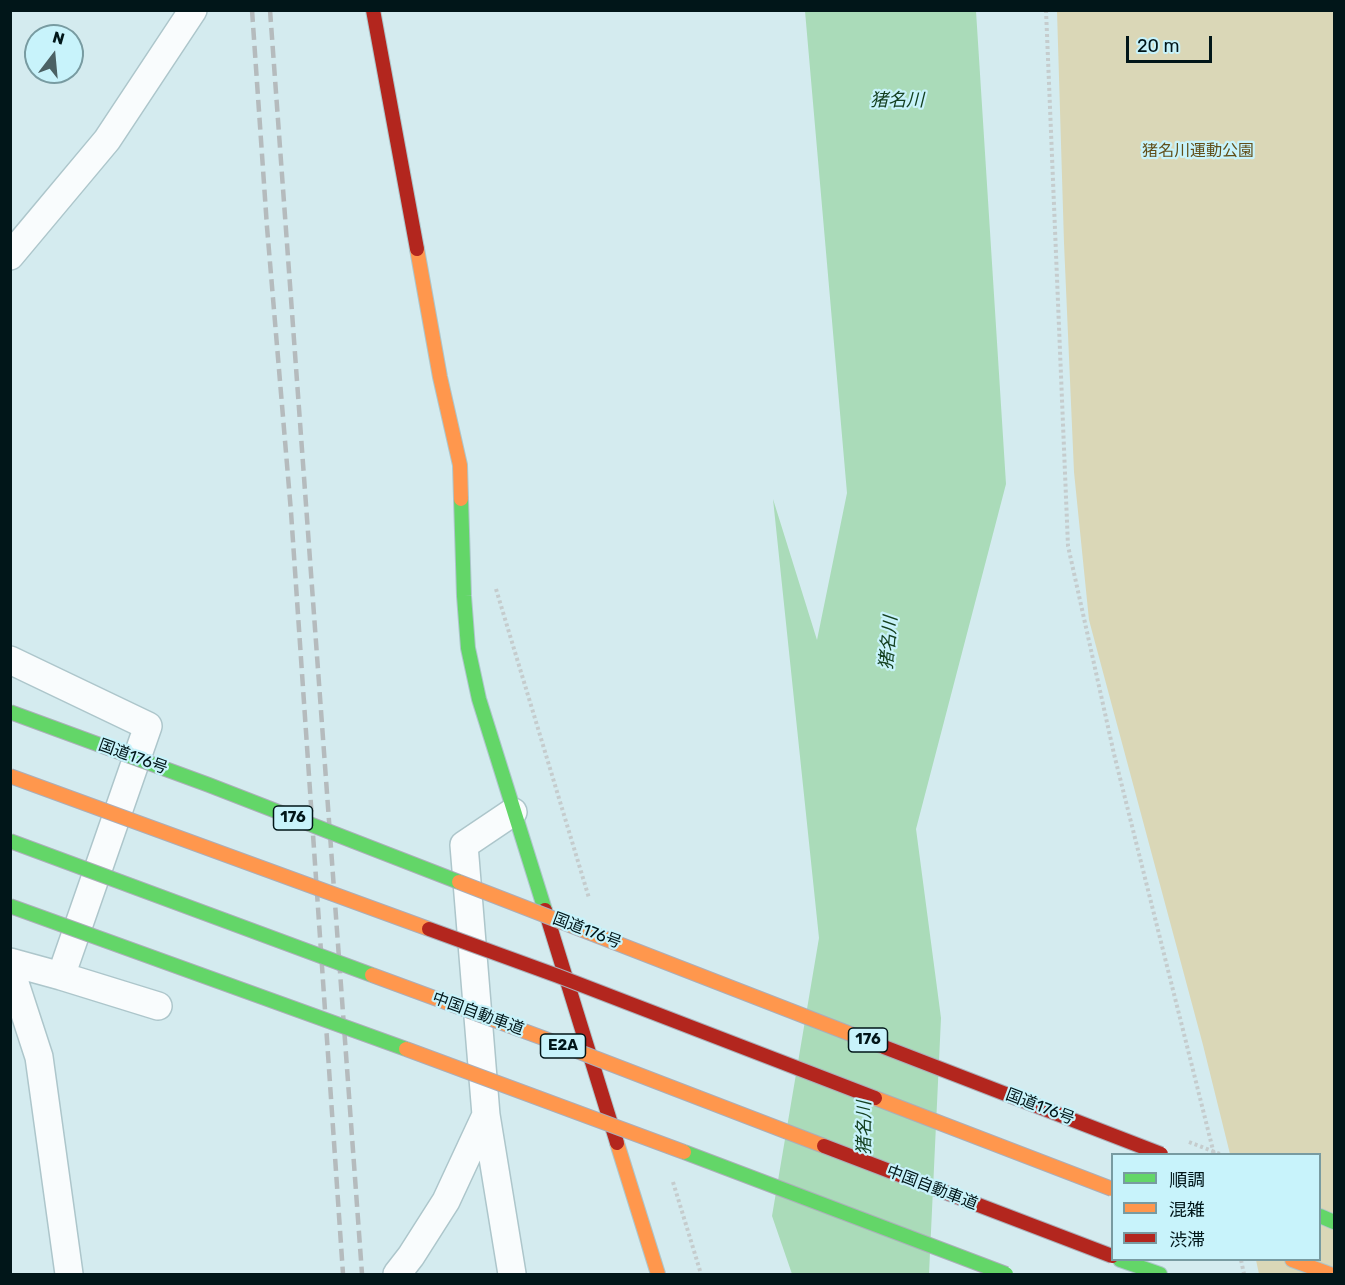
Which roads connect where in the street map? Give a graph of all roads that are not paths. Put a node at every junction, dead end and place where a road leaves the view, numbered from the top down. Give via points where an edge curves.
1 (193, 10) edge
2 (372, 10) edge
3 (10, 256) edge
4 (10, 660) edge
5 (21, 702) dead end
6 (10, 712) edge
7 (10, 776) edge
8 (209, 785) junction
9 (513, 812) junction
10 (10, 842) edge
11 (10, 906) edge
12 (55, 937) dead end
13 (10, 962) edge
14 (10, 968) edge
15 (61, 976) junction
16 (246, 990) junction
17 (158, 1006) dead end
18 (486, 1115) junction
19 (1156, 1153) edge
20 (1111, 1188) edge
21 (1321, 1216) edge
22 (1335, 1222) edge
23 (1111, 1255) edge
24 (1123, 1261) edge
25 (1295, 1261) edge
26 (69, 1275) edge
27 (397, 1275) edge
28 (512, 1275) edge
29 (658, 1275) edge
30 (1006, 1275) edge
31 (1160, 1275) edge
32 (1330, 1275) edge

1 - 3 street via 107,140
2 - 9 main road via 460,465 468,648
4 - 15 street via 148,726
5 - 8 main road, bridge
6 - 8 main road, 国道176号 / 176, bridge
7 - 20 main road, bridge via 558,976
8 - 19 main road, 国道176号 / 176, bridge
9 - 18 street via 464,845
9 - 29 main road
10 - 23 main road, 中国自動車道 / E2A, bridge via 543,1038
11 - 16 main road, bridge
12 - 16 main road, bridge
13 - 15 street
14 - 26 street via 39,1057
15 - 17 street
16 - 30 main road, bridge
18 - 27 street via 446,1202
18 - 28 street
21 - 22 main road
24 - 31 main road
25 - 32 main road

